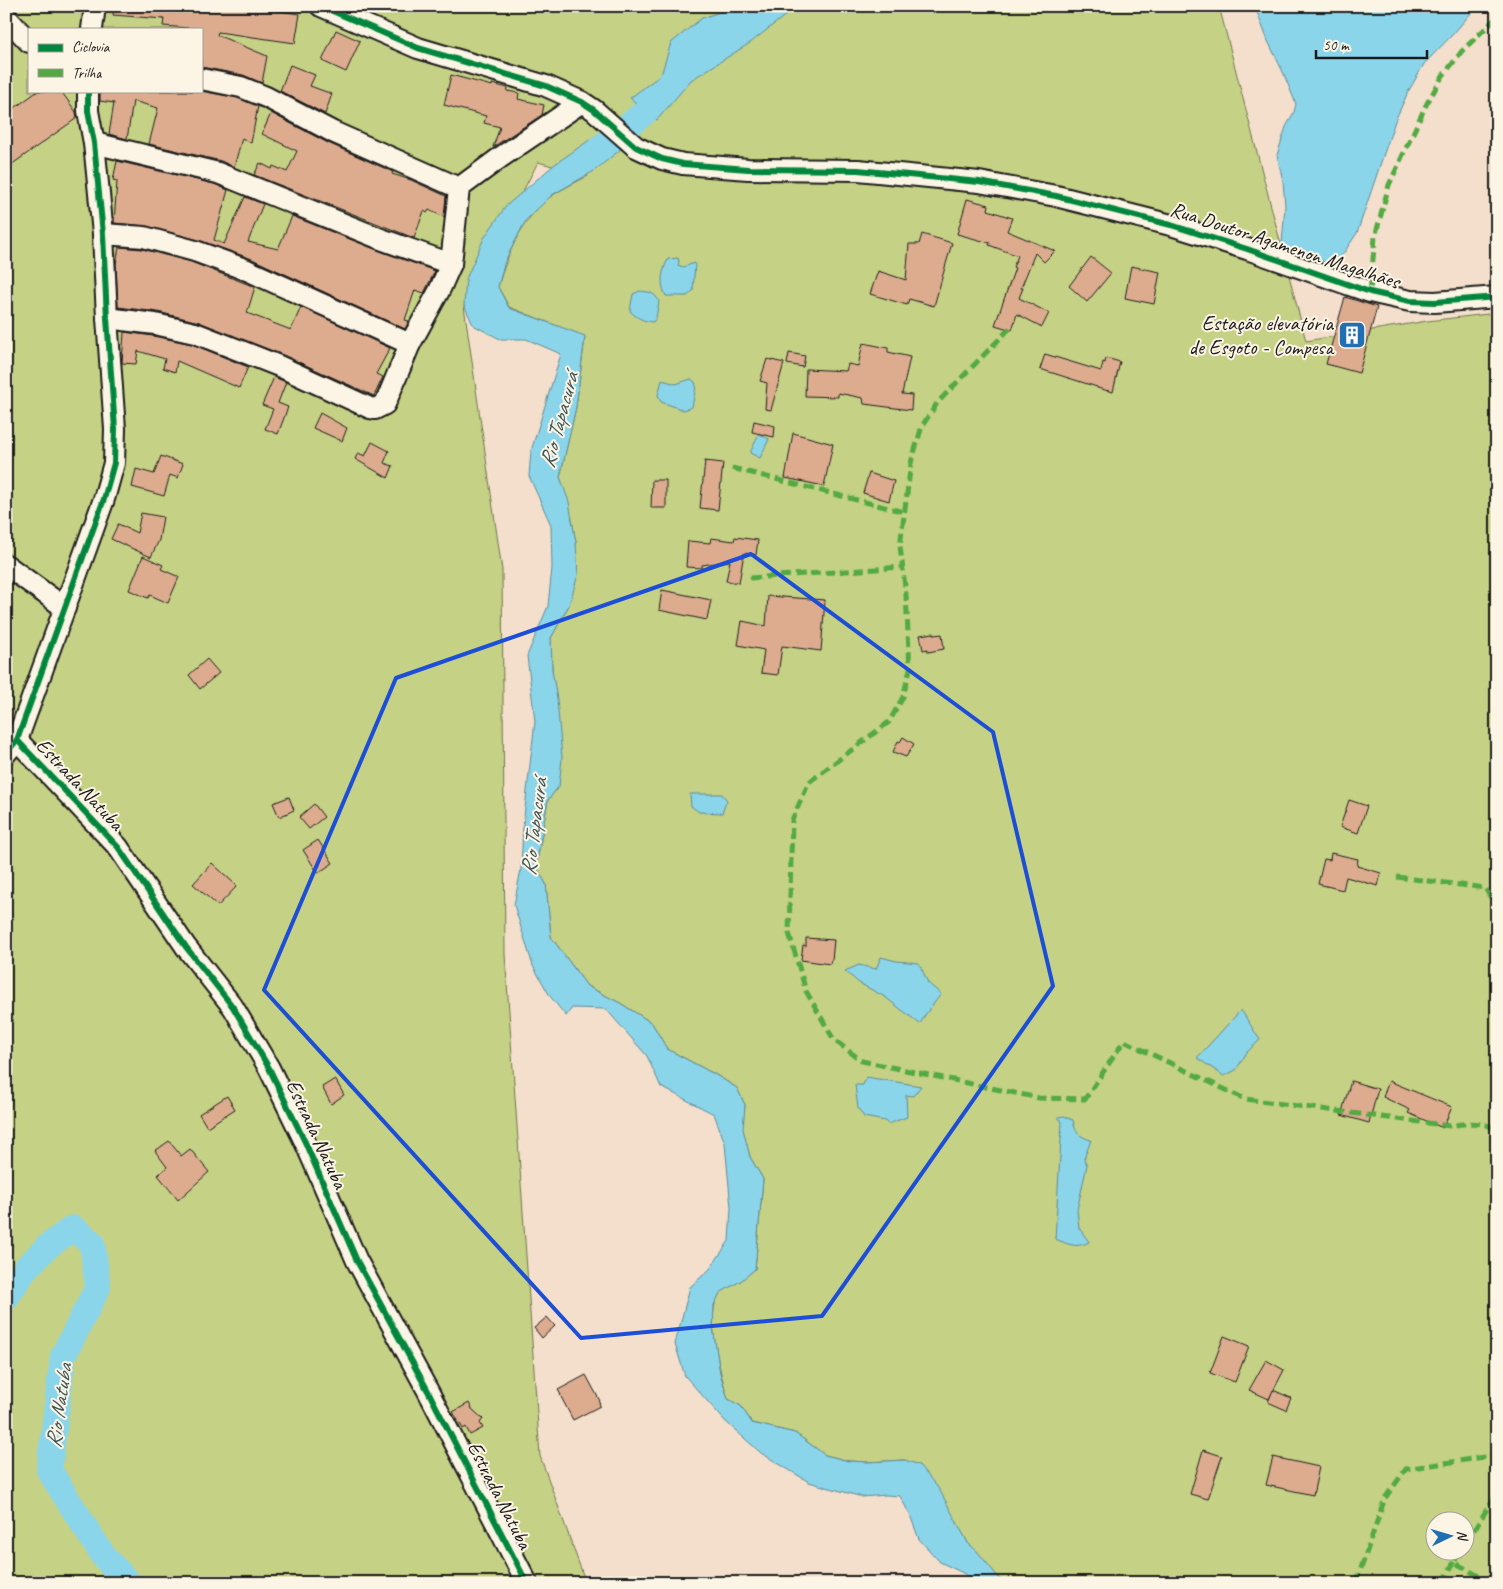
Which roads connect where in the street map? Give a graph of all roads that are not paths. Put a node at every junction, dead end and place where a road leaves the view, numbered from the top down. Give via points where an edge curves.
1 (95, 6) edge
2 (321, 6) edge
3 (6, 17) edge
4 (92, 28) edge
5 (28, 41) edge
6 (202, 80) edge
7 (72, 92) edge
8 (88, 92) edge
9 (582, 102) junction
10 (88, 111) junction
11 (94, 143) junction
12 (458, 188) junction
13 (103, 234) junction
14 (451, 264) junction
15 (1497, 296) edge
16 (107, 318) junction
17 (410, 344) junction
18 (6, 565) edge
19 (65, 608) junction
20 (11, 746) edge
21 (526, 1583) edge

1 - 4 street
2 - 9 street via 418,48 546,86
3 - 5 street
6 - 12 street via 266,97 333,132
7 - 10 street
8 - 10 street
9 - 12 street
9 - 15 street, Rua Doutor Agamenon Magalhães via 648,154 683,164 748,169 858,170 979,182 1056,196 1171,225 1370,292 1410,301
10 - 11 street
11 - 13 street
11 - 14 street via 218,173
12 - 14 street
13 - 16 street
13 - 17 street via 144,237 195,251 247,270
14 - 17 street
16 - 17 street via 195,332 370,408 386,404
16 - 19 street via 115,429 114,463
18 - 19 street
19 - 20 street
20 - 21 street, Estrada Natuba via 118,847 186,947 233,1007 269,1068 357,1261

